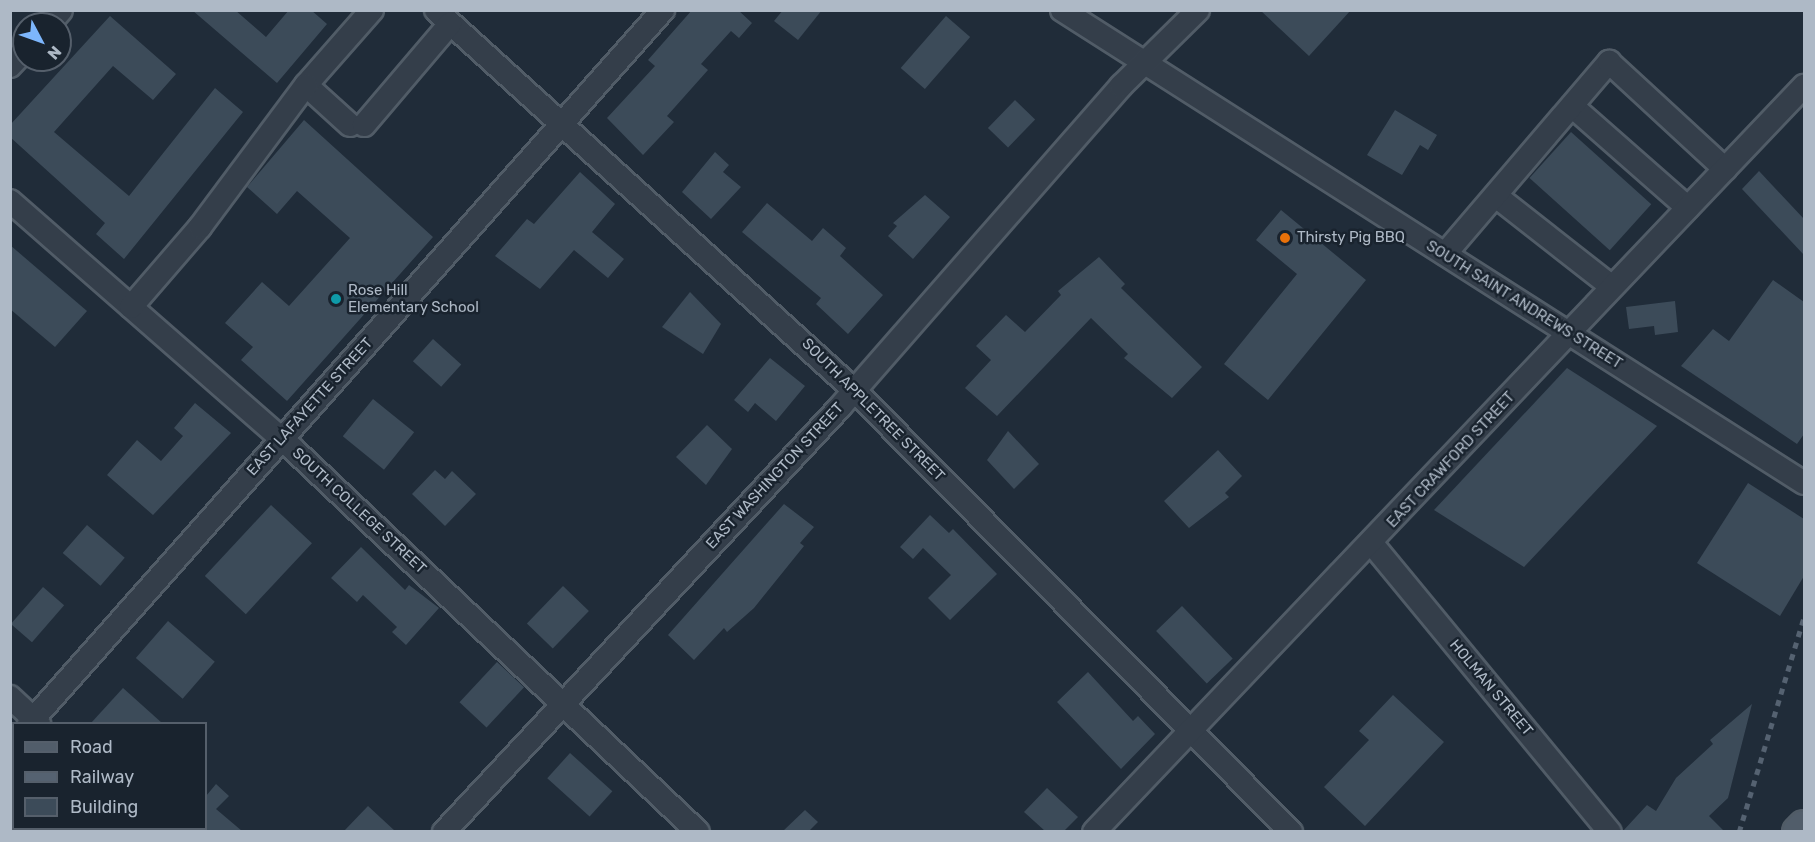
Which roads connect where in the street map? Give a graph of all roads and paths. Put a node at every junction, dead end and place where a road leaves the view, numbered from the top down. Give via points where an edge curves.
1 (372, 10) edge
2 (663, 10) edge
3 (1198, 10) edge
4 (1075, 14) edge
5 (443, 17) edge
6 (1147, 65) junction
7 (306, 85) junction
8 (1804, 86) edge
9 (1572, 105) junction
10 (562, 124) junction
11 (1725, 169) junction
12 (1496, 196) junction
13 (10, 201) edge
14 (1688, 208) junction
15 (1445, 254) junction
16 (1612, 287) junction
17 (131, 307) junction
18 (1568, 333) junction
19 (854, 389) junction
20 (281, 439) junction
21 (1804, 483) edge
22 (1373, 545) junction
23 (10, 697) edge
24 (565, 701) junction
25 (34, 722) edge
26 (1194, 732) junction
27 (1804, 826) edge
28 (444, 831) edge
29 (698, 831) edge
30 (1094, 831) edge
31 (1291, 831) edge
32 (1610, 831) edge
33 (1798, 831) edge

1 - 7 street
2 - 10 street, EAST LAFAYETTE STREET
3 - 6 street, EAST WASHINGTON STREET
4 - 6 street, SOUTH SAINT ANDREWS STREET
5 - 7 street via 357,125
5 - 10 street, SOUTH APPLETREE STREET
6 - 15 street, SOUTH SAINT ANDREWS STREET
6 - 19 street, EAST WASHINGTON STREET via 1121,86
7 - 17 street via 200,227
8 - 11 street, EAST CRAWFORD STREET
9 - 11 street via 1609,62
9 - 12 street
9 - 14 street
10 - 19 street, SOUTH APPLETREE STREET
10 - 20 street, EAST LAFAYETTE STREET
11 - 14 street, EAST CRAWFORD STREET
12 - 15 street
12 - 16 street
13 - 17 street, SOUTH COLLEGE STREET
14 - 16 street, EAST CRAWFORD STREET
15 - 18 street, SOUTH SAINT ANDREWS STREET
16 - 18 street, EAST CRAWFORD STREET
17 - 20 street, SOUTH COLLEGE STREET
18 - 21 street, SOUTH SAINT ANDREWS STREET
18 - 22 street, EAST CRAWFORD STREET
19 - 24 street, EAST WASHINGTON STREET
19 - 26 street, SOUTH APPLETREE STREET
20 - 24 street, SOUTH COLLEGE STREET
20 - 25 street, EAST LAFAYETTE STREET
22 - 26 street, EAST CRAWFORD STREET
22 - 32 street, HOLMAN STREET
23 - 25 street
24 - 28 street, EAST WASHINGTON STREET
24 - 29 street, SOUTH COLLEGE STREET
26 - 30 street, EAST CRAWFORD STREET
26 - 31 street, SOUTH APPLETREE STREET
27 - 33 main road

